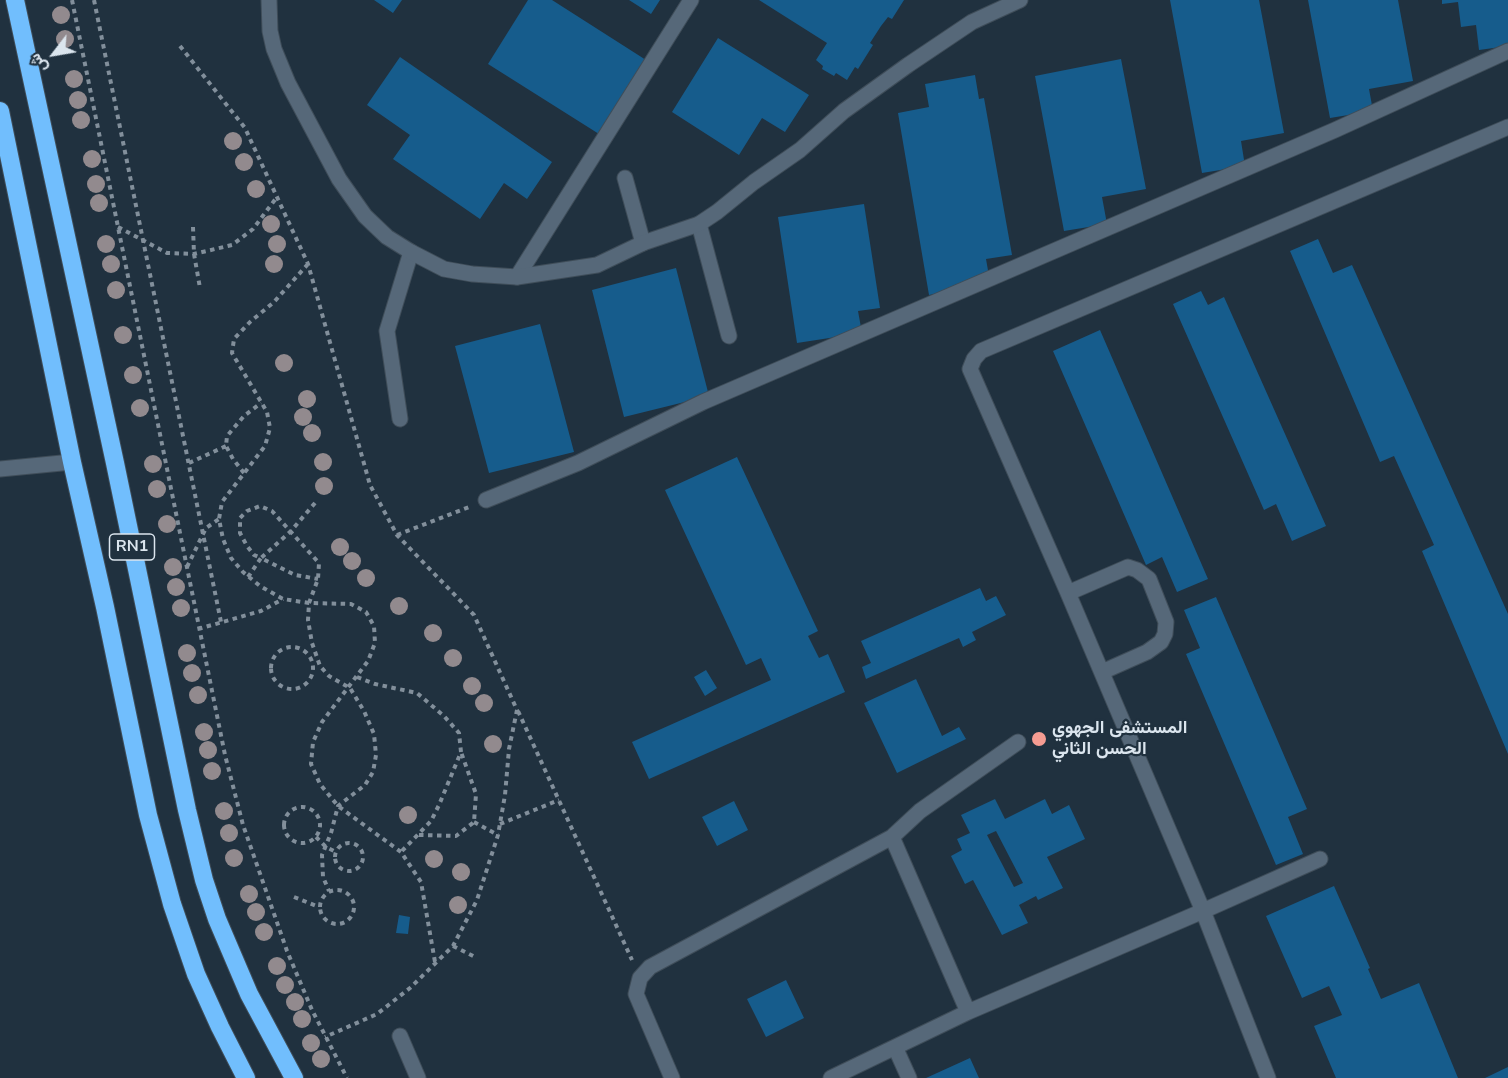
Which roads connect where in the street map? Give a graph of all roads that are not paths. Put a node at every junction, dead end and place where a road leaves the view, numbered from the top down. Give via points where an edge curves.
1 (15, 0) edge
2 (269, 0) edge
3 (691, 0) edge
4 (1020, 0) edge
5 (1508, 51) edge
6 (0, 111) edge
7 (1508, 127) edge
8 (625, 178) dead end
9 (699, 224) junction
10 (643, 243) junction
11 (411, 252) junction
12 (517, 278) junction
13 (729, 336) dead end
14 (400, 419) dead end
15 (72, 462) junction
16 (0, 469) edge
17 (486, 500) road end
18 (1068, 593) junction
19 (1102, 672) junction
20 (1018, 742) dead end
21 (892, 837) junction
22 (1320, 859) dead end
23 (1203, 911) junction
24 (968, 1012) junction
25 (400, 1036) dead end
26 (896, 1047) junction
27 (246, 1078) edge
28 (294, 1078) edge
29 (418, 1078) edge
30 (672, 1078) edge
31 (831, 1078) edge
32 (909, 1078) edge
33 (1268, 1078) edge

1 - 28 highway, RN1 via 204,880 249,994
2 - 11 street via 274,49 312,132 365,216
3 - 12 street
4 - 9 street via 972,22 908,65
5 - 17 street
6 - 15 highway, RN1
7 - 18 street via 981,351 974,358 970,369
8 - 10 street
9 - 10 street
9 - 13 street
10 - 12 street via 597,265
11 - 12 street via 444,269
11 - 14 street via 387,331
15 - 16 street
15 - 27 highway, RN1 via 148,815 172,904 196,974
18 - 19 street
18 - 19 street via 1128,567 1149,579 1166,622 1165,634 1155,647
19 - 23 street
20 - 21 street via 920,811
21 - 24 street
21 - 30 street via 650,967 640,978 636,994
22 - 23 street
23 - 24 street
23 - 33 street
24 - 26 street
25 - 29 street
26 - 31 street
26 - 32 street

